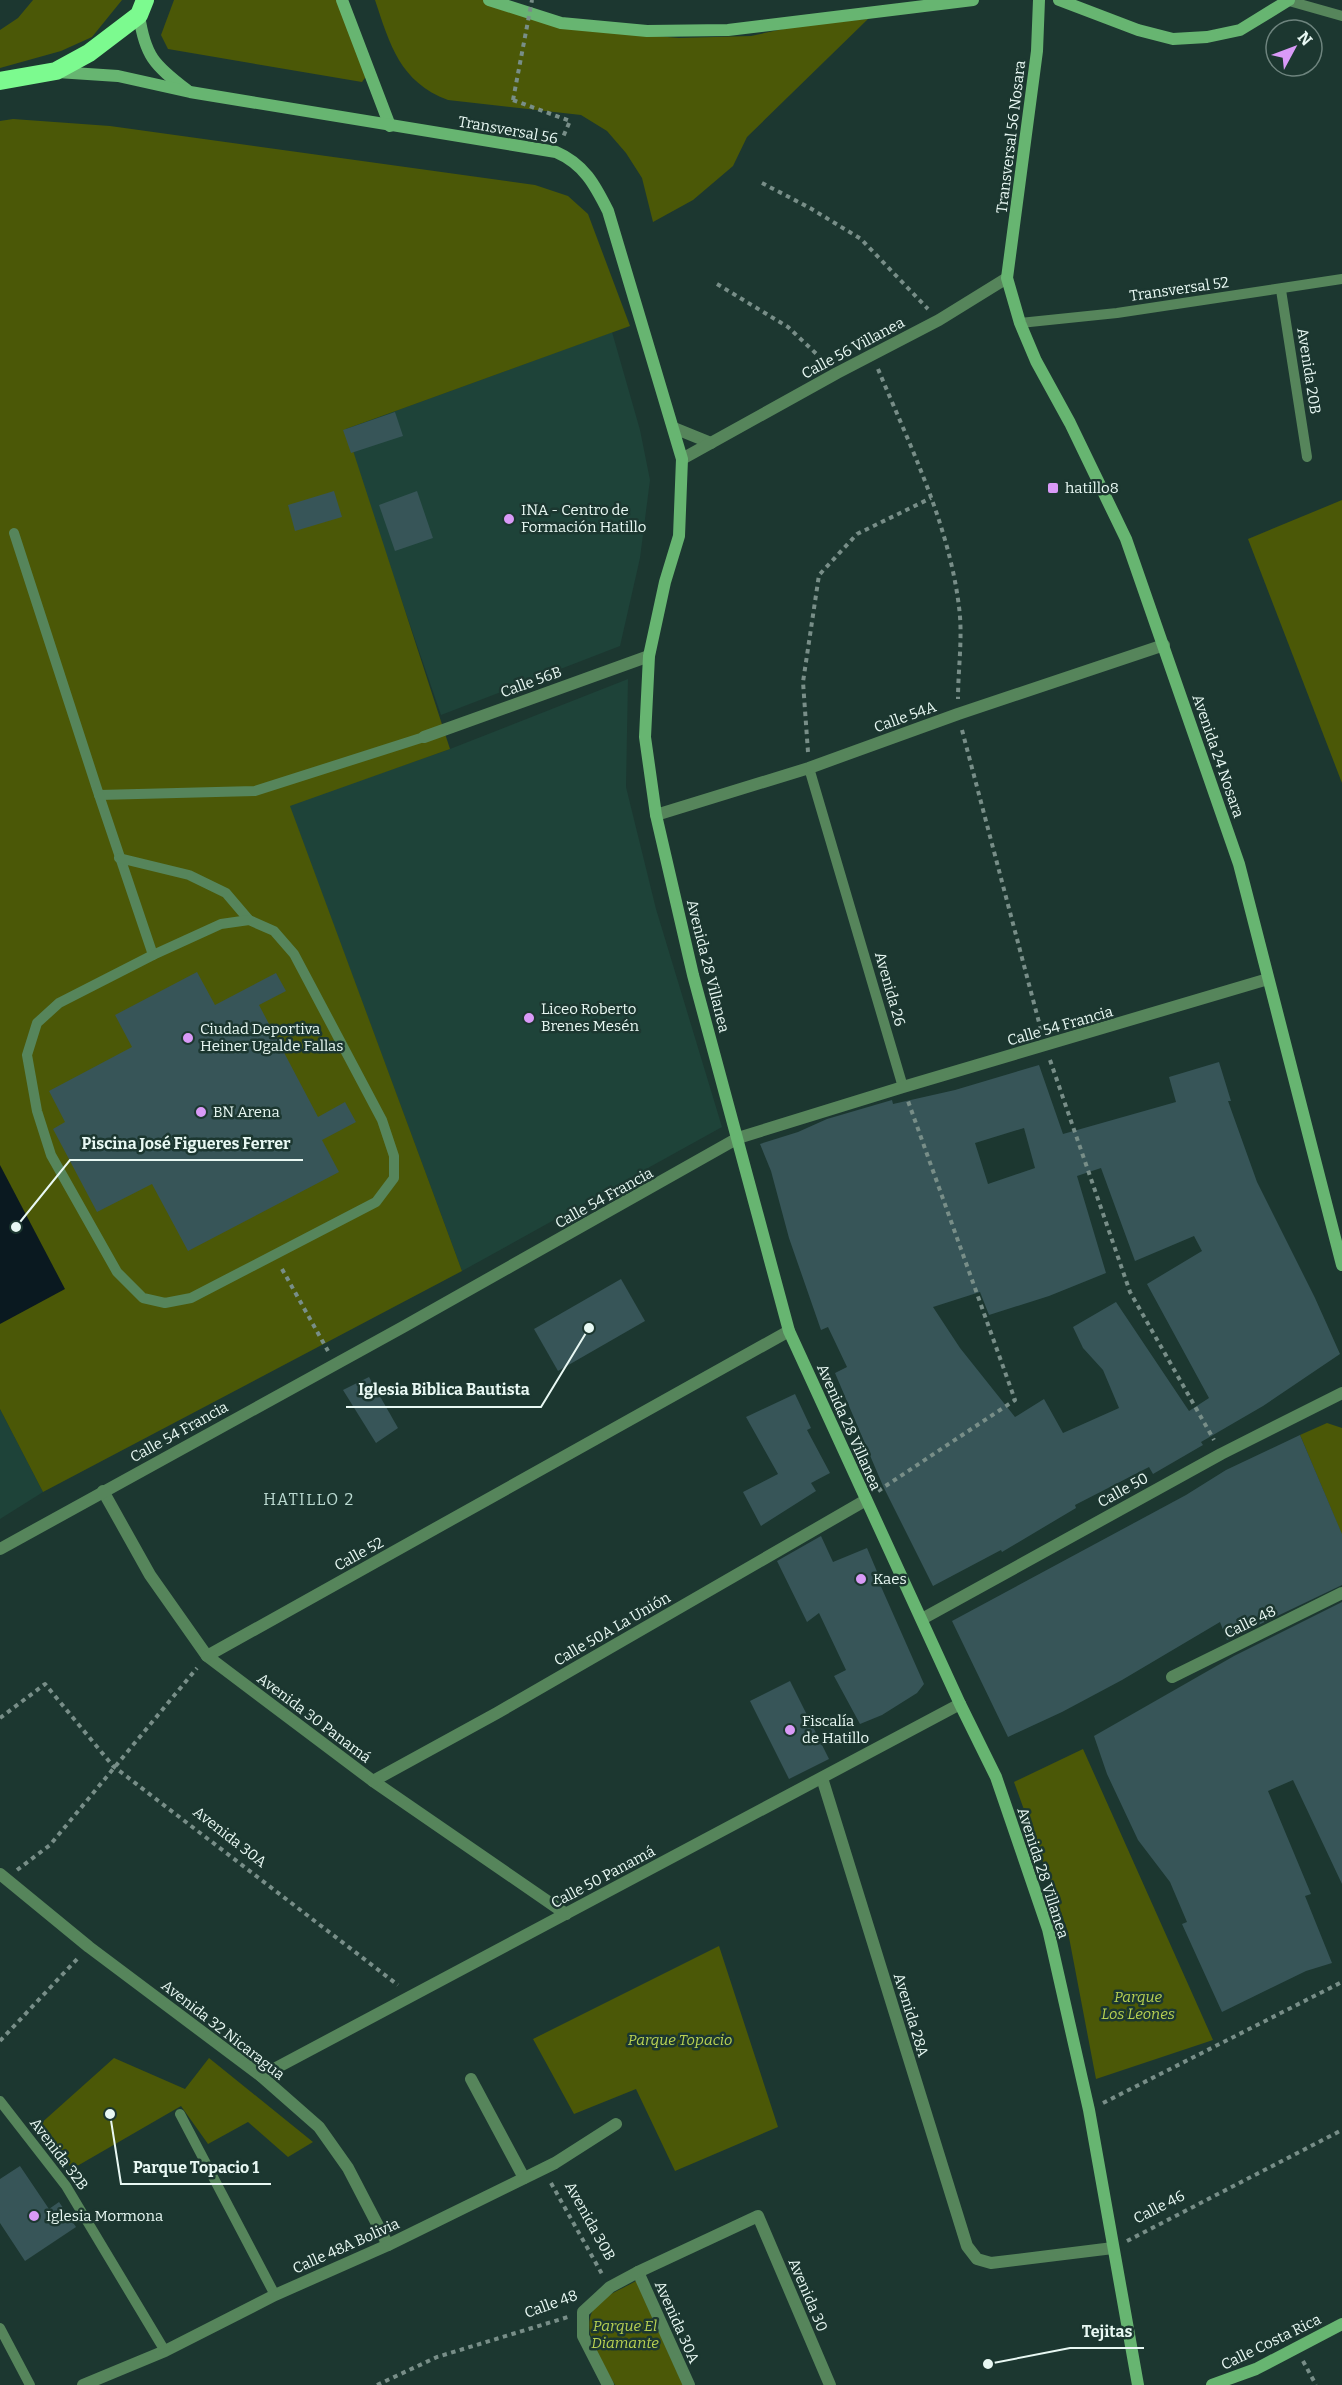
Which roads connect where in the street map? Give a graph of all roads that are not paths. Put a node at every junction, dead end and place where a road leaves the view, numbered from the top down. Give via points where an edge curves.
1 (342, 0) edge
2 (489, 0) edge
3 (973, 0) edge
4 (1039, 0) edge
5 (1059, 0) edge
6 (1289, 0) edge
7 (142, 8) edge
8 (1342, 16) edge
9 (56, 71) junction
10 (0, 81) edge
11 (190, 92) junction
12 (390, 126) junction
13 (1008, 278) junction
14 (1342, 279) edge
15 (1281, 290) junction
16 (1020, 323) junction
17 (674, 428) junction
18 (711, 443) junction
19 (1307, 457) dead end
20 (682, 459) junction
21 (14, 533) dead end
22 (1164, 645) junction
23 (649, 656) junction
24 (424, 737) joint
25 (809, 768) junction
26 (99, 795) junction
27 (656, 815) junction
28 (119, 858) junction
29 (249, 920) junction
30 (153, 955) junction
31 (1268, 979) junction
32 (903, 1087) junction
33 (738, 1138) junction
34 (1342, 1265) edge
35 (789, 1331) junction
36 (1342, 1393) edge
37 (103, 1491) junction
38 (866, 1500) junction
39 (0, 1549) edge
40 (1342, 1593) edge
41 (922, 1619) junction
42 (207, 1656) junction
43 (1172, 1677) dead end
44 (960, 1704) junction
45 (822, 1778) junction
46 (373, 1782) junction
47 (2, 1876) edge
48 (566, 1914) junction
49 (261, 2076) junction
50 (471, 2079) dead end
51 (0, 2101) edge
52 (180, 2114) dead end
53 (616, 2124) dead end
54 (524, 2178) junction
55 (758, 2216) joint
56 (388, 2245) junction
57 (1113, 2248) junction
58 (638, 2272) junction
59 (275, 2295) junction
60 (1342, 2324) edge
61 (0, 2328) edge
62 (165, 2351) junction
63 (30, 2385) edge
64 (83, 2385) edge
65 (608, 2385) edge
66 (689, 2385) edge
67 (830, 2385) edge
68 (1138, 2385) edge
69 (1212, 2385) edge

1 - 12 street
2 - 3 street via 561,23 647,31 728,30
4 - 13 street, Transversal 56 Nosara via 1037,51
5 - 6 street via 1173,39 1240,30
6 - 8 lane
7 - 9 highway via 89,53
7 - 11 street via 143,42 153,61
9 - 10 highway
9 - 11 street, Transversal 56 via 118,76
11 - 12 street, Transversal 56
12 - 17 street, Transversal 56 via 556,152 581,167 608,211
13 - 16 street, Avenida 24 Nosara
13 - 18 street, Calle 56 Villanea via 939,320
14 - 15 lane, Transversal 52
15 - 16 lane, Transversal 52
15 - 19 lane, Avenida 20B
16 - 22 street, Avenida 24 Nosara via 1126,539
17 - 18 street
17 - 20 street, Transversal 56
18 - 20 street, Calle 56 Villanea
20 - 23 street, Avenida 28 Villanea via 679,536
21 - 26 lane
22 - 25 street, Calle 54A
22 - 31 street, Avenida 24 Nosara via 1239,864
23 - 24 street, Calle 56B
23 - 27 street, Avenida 28 Villanea via 645,737
24 - 26 lane via 255,791
25 - 27 street, Calle 54A
25 - 32 lane, Avenida 26
26 - 28 lane
27 - 33 street, Avenida 28 Villanea via 693,975
28 - 29 lane via 189,875 226,893
28 - 30 lane
29 - 30 lane via 221,924
29 - 30 lane via 274,931 294,954 382,1120 394,1156 394,1178 376,1202 190,1298 165,1303 143,1298 117,1272 51,1155 37,1110 27,1055 37,1023 59,1003
31 - 32 street, Calle 54 Francia
31 - 34 street, Avenida 24 Nosara
32 - 33 street, Calle 54 Francia
33 - 35 street, Avenida 28 Villanea
33 - 37 street, Calle 54 Francia
35 - 38 street, Avenida 28 Villanea
35 - 42 street, Calle 52
36 - 41 street, Calle 50 via 1221,1454
37 - 39 street, Calle 54 Francia
37 - 42 street, Avenida 30 Panamá via 150,1575
38 - 41 street, Avenida 28 Villanea
38 - 46 street, Calle 50A La Unión
40 - 43 street, Calle 48
41 - 44 street, Avenida 28 Villanea
42 - 46 street, Avenida 30 Panamá
44 - 45 street, Calle 50 Panamá
44 - 57 street, Avenida 28 Villanea via 996,1777 1048,1929 1089,2110
45 - 48 street, Calle 50 Panamá
45 - 57 street, Avenida 28A via 967,2246 977,2259 992,2263
46 - 48 street, Avenida 30 Panamá
47 - 49 street, Avenida 32 Nicaragua via 89,1947
48 - 49 street, Calle 50 Panamá
49 - 56 street, Avenida 32 Nicaragua via 319,2127 348,2168
50 - 54 street
51 - 62 lane, Avenida 32B via 66,2186
52 - 59 lane
53 - 54 street, Calle 48A Bolivia
54 - 56 street, Calle 48A Bolivia
55 - 58 street, Calle 48
55 - 67 street, Avenida 30
56 - 59 street, Calle 48A Bolivia
57 - 68 street, Avenida 28 Villanea
58 - 65 street, Calle 48 via 610,2287 583,2312 584,2336
58 - 66 street, Avenida 30A
59 - 62 street, Calle 48A Bolivia
60 - 69 street, Calle Costa Rica via 1256,2369
61 - 63 lane
62 - 64 street, Calle 48A Bolivia

